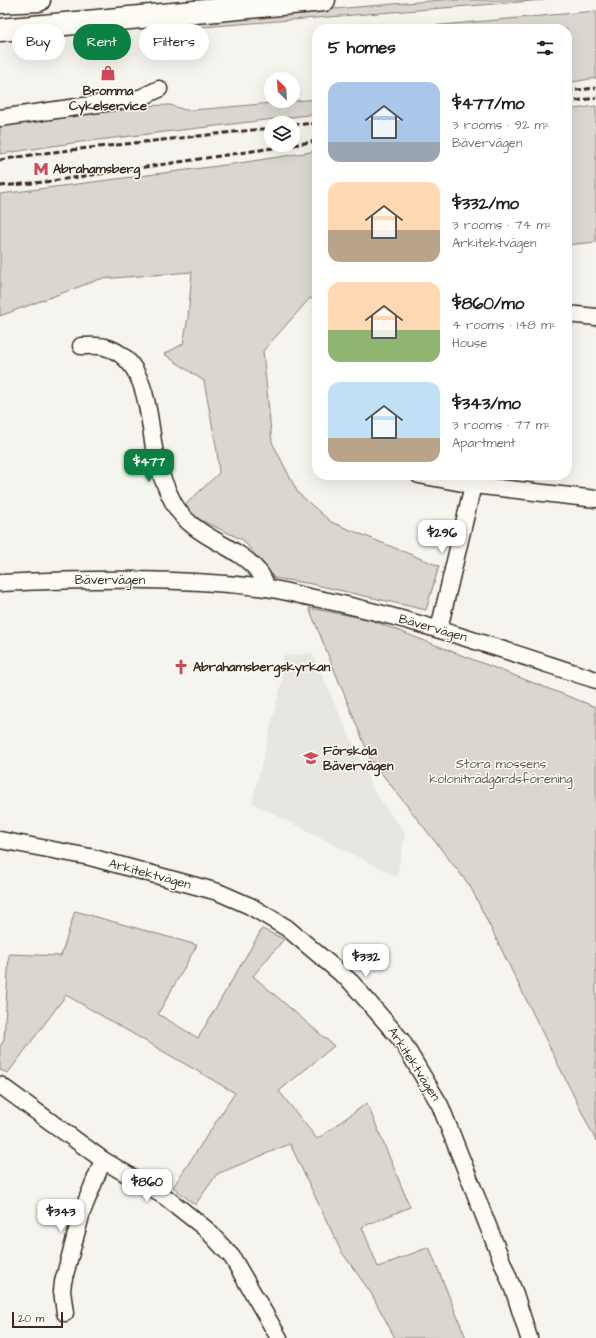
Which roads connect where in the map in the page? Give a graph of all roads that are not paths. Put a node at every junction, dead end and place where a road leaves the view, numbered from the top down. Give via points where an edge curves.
1 (39, 0) edge
2 (324, 0) edge
3 (0, 2) edge
4 (0, 30) edge
5 (159, 89) dead end
6 (0, 118) edge
7 (572, 315) edge
8 (596, 317) edge
9 (81, 346) dead end
10 (446, 480) edge
11 (473, 485) junction
12 (596, 499) edge
13 (0, 583) edge
14 (267, 588) junction
15 (439, 629) junction
16 (596, 680) edge
17 (0, 840) edge
18 (0, 1085) edge
19 (103, 1160) junction
20 (65, 1313) dead end
21 (279, 1338) edge
22 (529, 1338) edge

1 - 3 main road
2 - 4 main road
5 - 6 street via 140,98
7 - 8 street
9 - 14 street via 104,346 118,353 137,372 149,415 156,459 175,504 192,526 243,558 260,572
10 - 11 street
11 - 12 street
11 - 15 street
13 - 14 street, Bävervägen via 166,580
14 - 15 street, Bävervägen via 354,606
15 - 16 street, Bävervägen
17 - 22 street, Arkitektvägen via 90,857 218,892 250,906 287,928 351,982 402,1041 440,1105 515,1294
18 - 19 street
19 - 20 street via 82,1212 64,1276 62,1291
19 - 21 street via 164,1196 208,1231 232,1257

